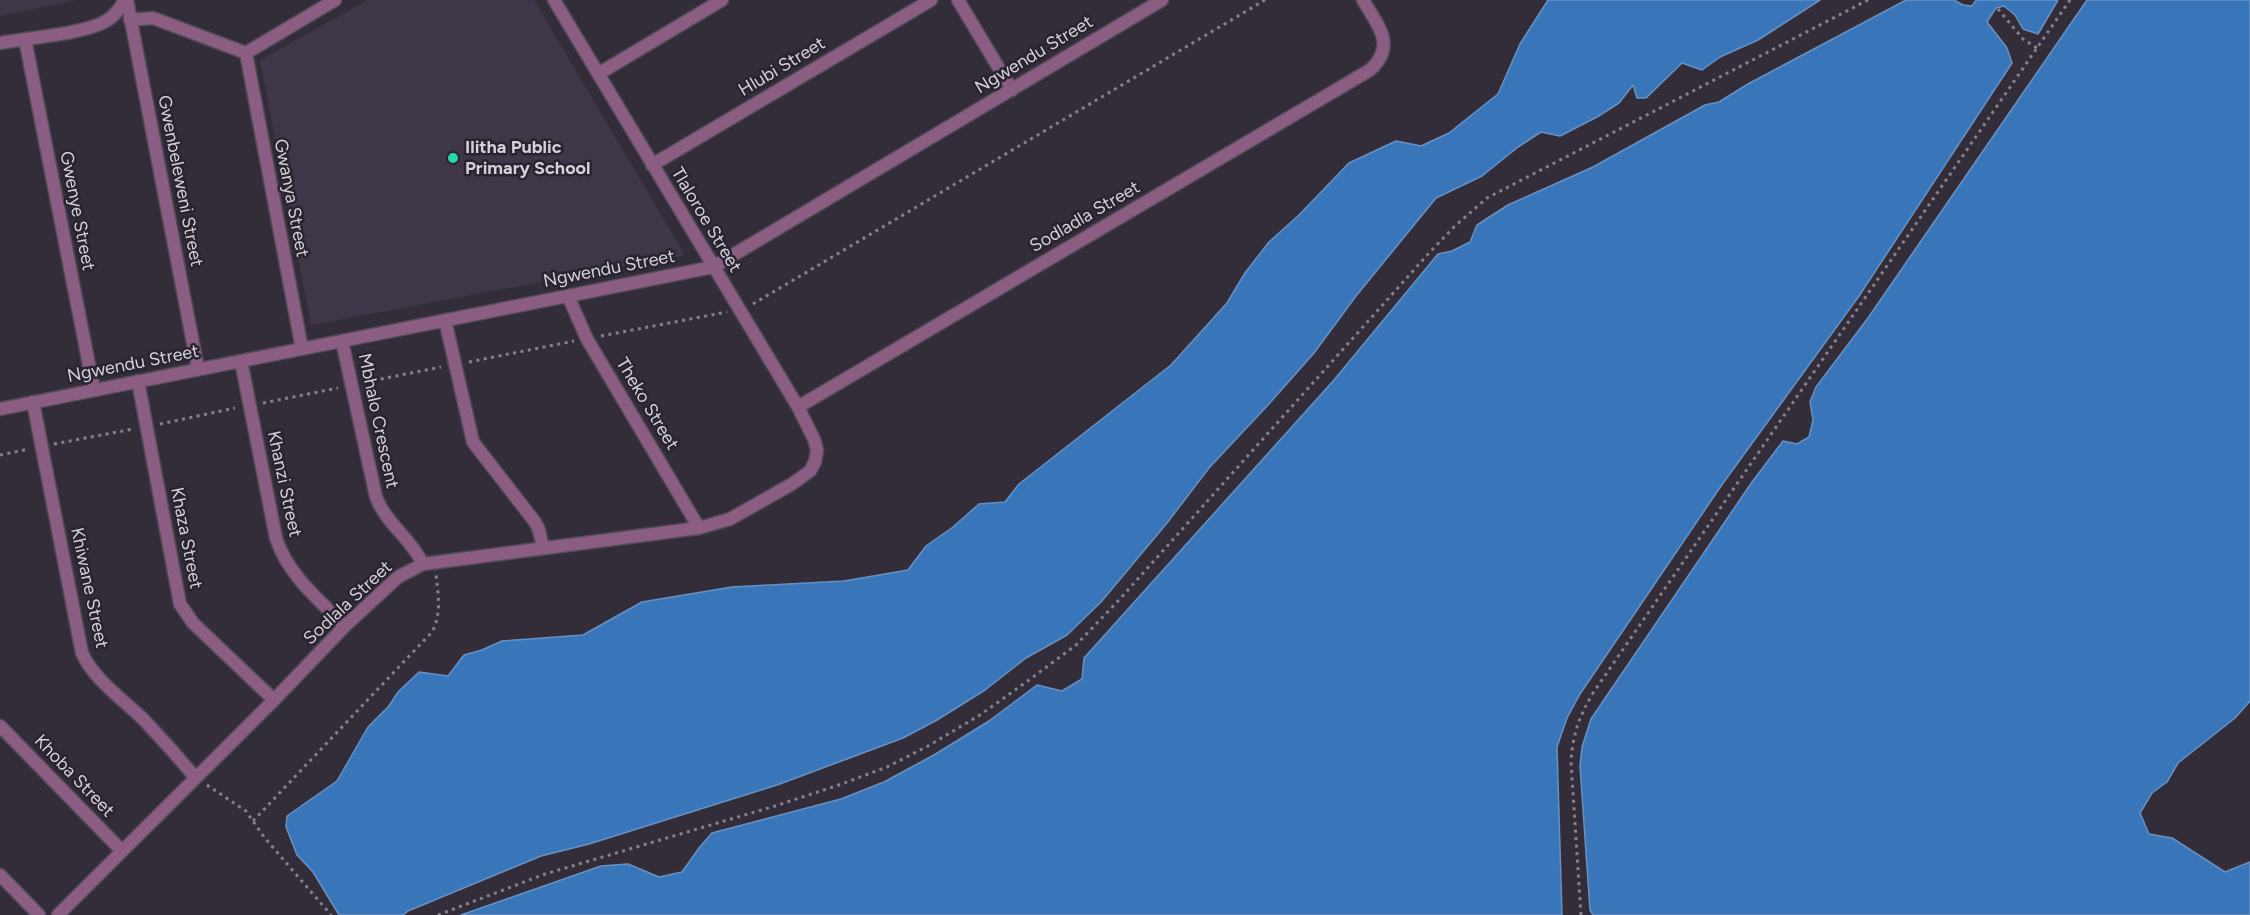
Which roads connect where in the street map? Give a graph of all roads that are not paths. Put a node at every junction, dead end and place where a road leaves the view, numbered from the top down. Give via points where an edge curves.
1 (126, 0) edge
2 (335, 0) edge
3 (554, 0) edge
4 (723, 0) edge
5 (931, 0) edge
6 (958, 0) edge
7 (1162, 0) edge
8 (1364, 0) edge
9 (130, 20) junction
10 (25, 39) junction
11 (0, 43) edge
12 (246, 53) junction
13 (598, 74) junction
14 (1012, 90) junction
15 (652, 165) junction
16 (713, 267) junction
17 (568, 296) junction
18 (445, 320) junction
19 (342, 341) junction
20 (302, 349) junction
21 (241, 361) junction
22 (198, 369) junction
23 (138, 381) junction
24 (94, 390) junction
25 (33, 402) junction
26 (798, 407) junction
27 (0, 409) edge
28 (815, 462) joint
29 (699, 528) junction
30 (543, 548) junction
31 (423, 564) junction
32 (345, 626) junction
33 (274, 700) junction
34 (0, 726) edge
35 (195, 777) junction
36 (122, 851) junction
37 (0, 875) edge
38 (39, 915) edge
39 (58, 915) edge

1 - 9 street, Gwenbeleweni Street
1 - 10 street via 106,21
2 - 12 street
3 - 13 street, Tlaloroe Street
4 - 13 street
5 - 15 street, Hlubi Street
6 - 14 street
7 - 14 street, Ngwendu Street
8 - 26 street, Sodladla Street via 1385,42 1380,61 1370,70
9 - 12 street via 153,18
9 - 22 street, Gwenbeleweni Street
10 - 11 street
10 - 24 street, Gwenye Street
12 - 20 street, Gwanya Street
13 - 15 street, Tlaloroe Street
14 - 16 street, Ngwendu Street
15 - 16 street, Tlaloroe Street
16 - 17 street, Ngwendu Street
16 - 26 street, Tlaloroe Street
17 - 18 street, Ngwendu Street
17 - 29 street, Theko Street via 587,339
18 - 19 street, Ngwendu Street
18 - 30 street via 473,442 536,522
19 - 20 street, Ngwendu Street
19 - 31 street, Mbhalo Crescent via 376,497 386,518 417,549
20 - 21 street, Ngwendu Street
21 - 22 street, Ngwendu Street
21 - 32 street, Khanzi Street via 281,556
22 - 23 street, Ngwendu Street
23 - 24 street, Ngwendu Street
23 - 33 street, Khaza Street via 180,604 193,623
24 - 25 street, Ngwendu Street
25 - 27 street, Ngwendu Street
25 - 35 street, Khiwane Street via 82,652 98,675
26 - 28 street, Tlaloroe Street via 814,439
28 - 29 street, Sodlala Street via 810,471 792,484 730,519
29 - 30 street, Sodlala Street
30 - 31 street, Sodlala Street
31 - 32 street, Sodlala Street via 399,577
32 - 33 street, Sodlala Street
33 - 35 street, Sodlala Street
34 - 36 street, Khoba Street
35 - 36 street, Sodlala Street
36 - 39 street, Sodlala Street
37 - 38 street

